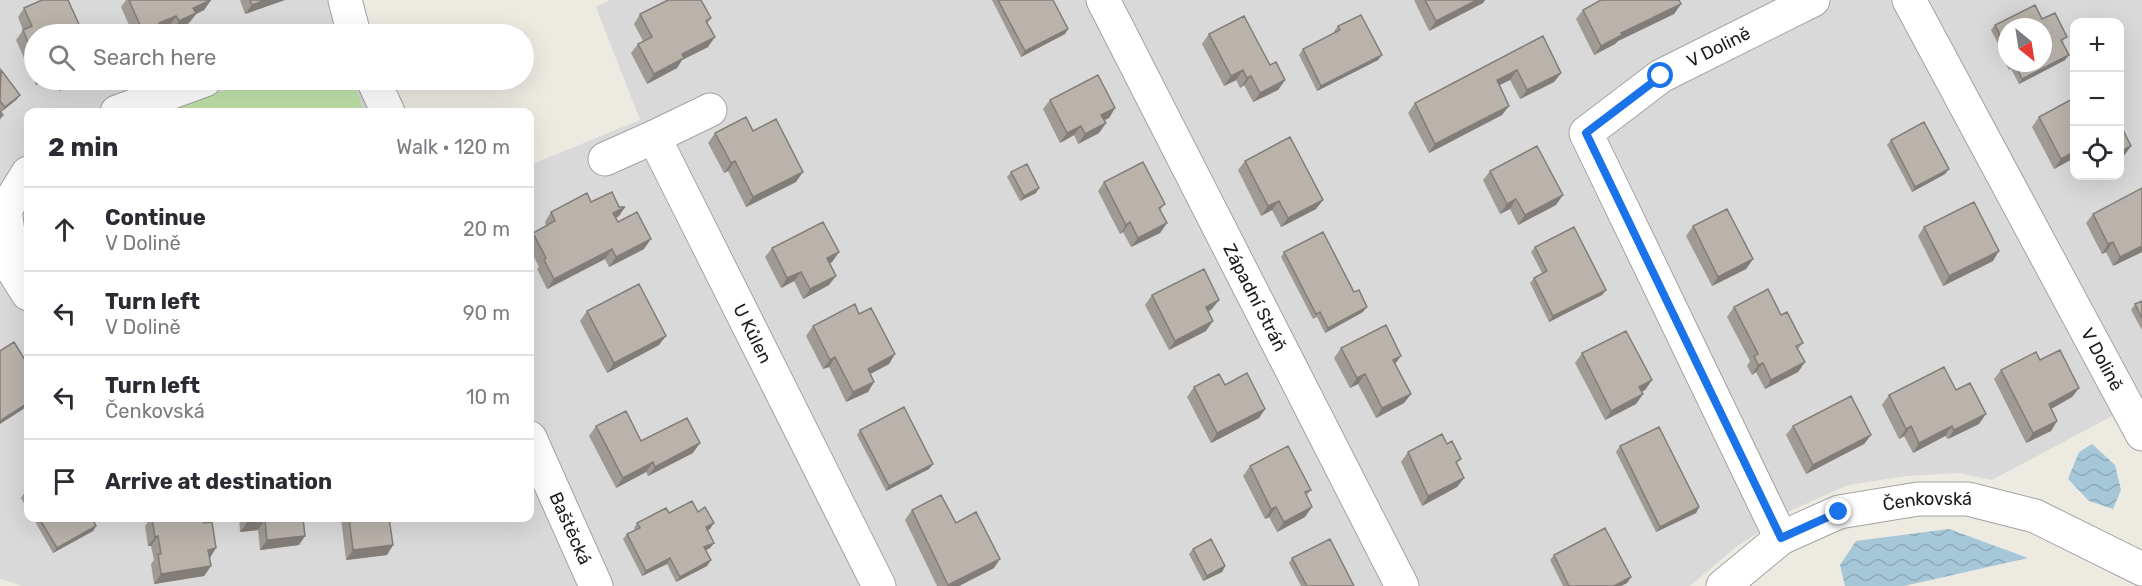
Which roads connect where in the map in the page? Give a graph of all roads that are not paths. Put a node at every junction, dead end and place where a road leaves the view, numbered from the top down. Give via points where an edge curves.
1 (1813, 0) edge
2 (1909, 0) edge
3 (1114, 4) edge
4 (178, 90) edge
5 (378, 90) edge
6 (128, 108) edge
7 (386, 108) edge
8 (710, 110) dead end
9 (654, 137) junction
10 (605, 159) dead end
11 (24, 179) edge
12 (24, 288) edge
13 (2142, 434) edge
14 (534, 447) edge
15 (1781, 538) junction
16 (2142, 569) edge
17 (596, 586) edge
18 (879, 586) edge
19 (1402, 586) edge
20 (1723, 586) edge

1 - 15 street, V Dolině via 1661,76 1586,133
2 - 13 street, V Dolině
3 - 19 street, Západní Stráň
4 - 6 street
5 - 7 street
8 - 9 street
9 - 10 street
9 - 18 street, U Kůlen
11 - 12 street via 5,210 13,270
14 - 17 street, Baštěcká
15 - 16 street, Čenkovská via 1839,512 1918,499 1968,499 2035,516
15 - 20 street, Čenkovská

